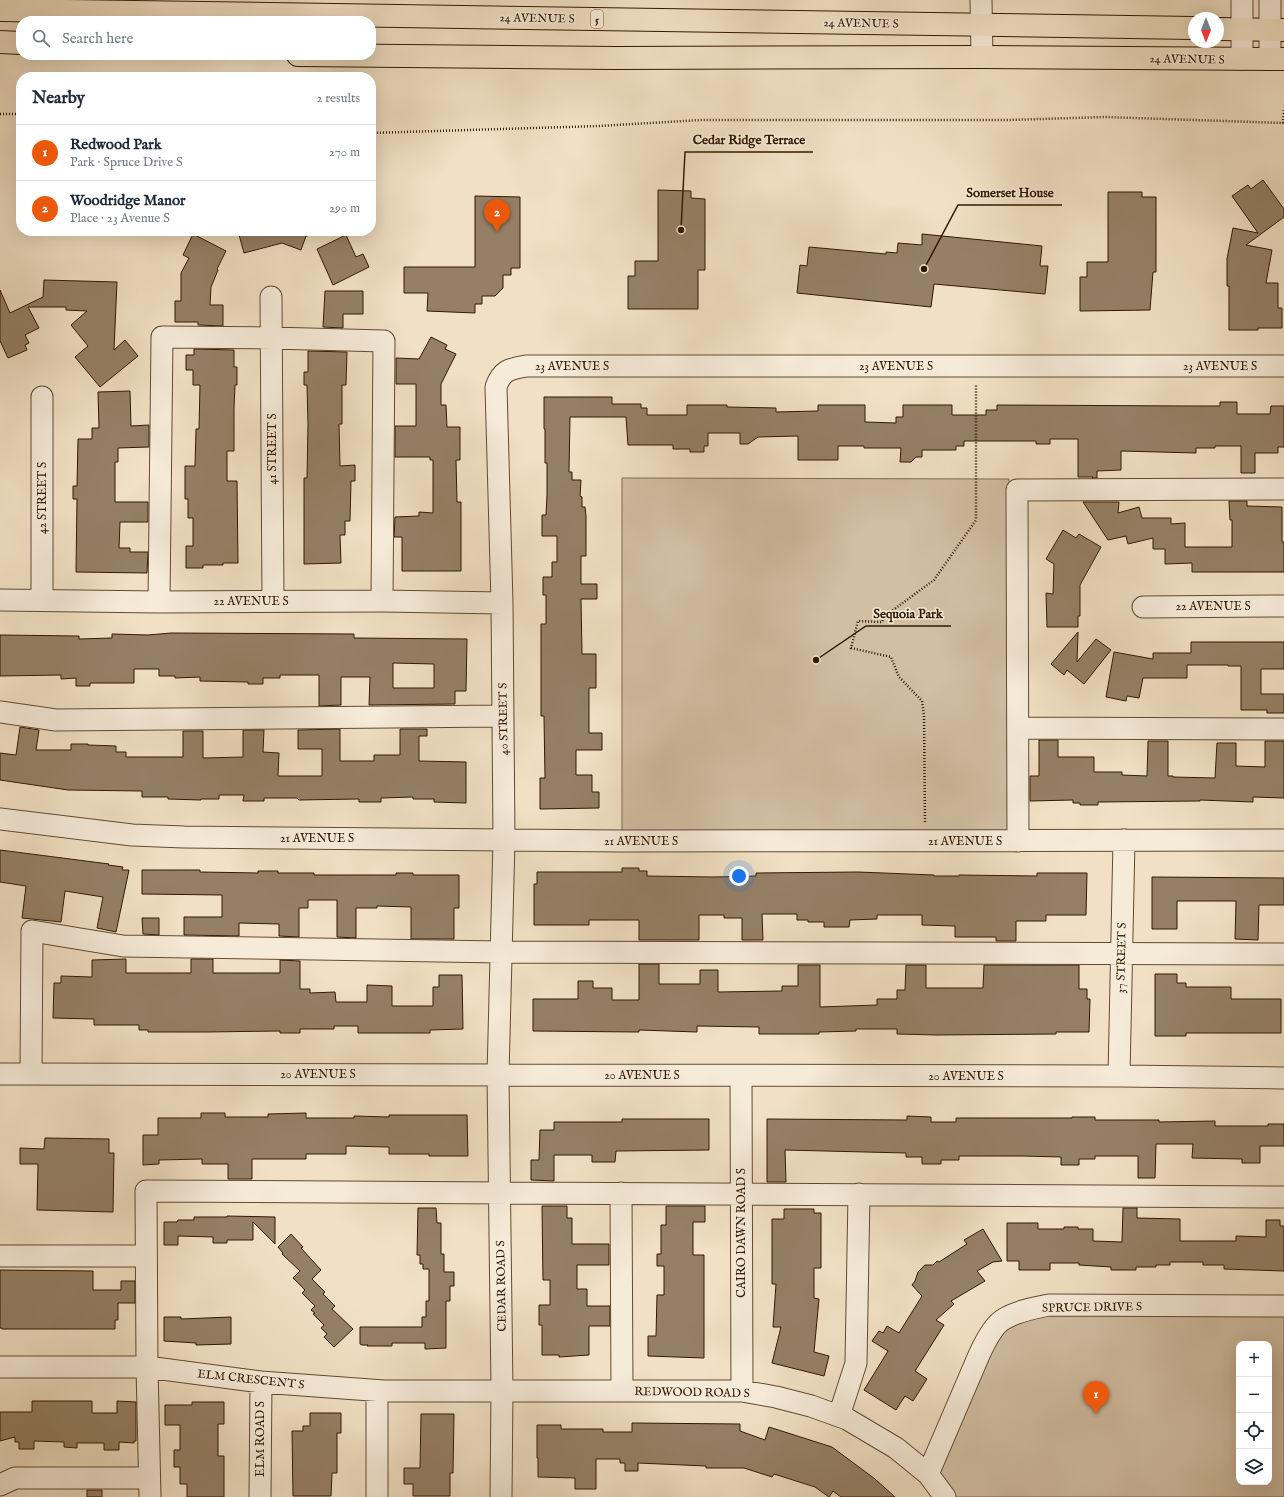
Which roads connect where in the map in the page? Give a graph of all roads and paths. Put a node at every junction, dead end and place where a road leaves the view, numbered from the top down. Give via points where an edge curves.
1 (981, 0) edge
2 (1242, 0) edge
3 (1270, 0) edge
4 (0, 10) edge
5 (982, 25) junction
6 (1188, 28) edge
7 (1224, 29) edge
8 (1242, 29) junction
9 (1277, 30) edge
10 (0, 42) edge
11 (16, 43) edge
12 (376, 56) edge
13 (982, 56) junction
14 (1242, 59) junction
15 (1277, 59) edge
16 (1284, 110) edge
17 (0, 114) edge
18 (16, 114) edge
19 (1284, 123) edge
20 (376, 133) edge
21 (271, 297) dead end
22 (272, 338) junction
23 (976, 366) junction
24 (1284, 366) edge
25 (509, 369) joint
26 (42, 397) dead end
27 (1284, 489) edge
28 (0, 600) edge
29 (42, 600) junction
30 (273, 601) junction
31 (382, 601) junction
32 (159, 602) junction
33 (502, 603) junction
34 (1284, 606) edge
35 (1143, 607) dead end
36 (0, 712) edge
37 (503, 716) junction
38 (1018, 728) junction
39 (1284, 729) edge
40 (0, 819) edge
41 (504, 840) junction
42 (1124, 840) junction
43 (1284, 840) edge
44 (925, 841) junction
45 (1018, 841) junction
46 (501, 952) junction
47 (1284, 954) edge
48 (1121, 955) junction
49 (0, 1074) edge
50 (31, 1074) junction
51 (498, 1075) junction
52 (741, 1076) junction
53 (1119, 1076) junction
54 (1284, 1078) edge
55 (500, 1193) junction
56 (621, 1193) junction
57 (741, 1193) junction
58 (859, 1194) junction
59 (1284, 1197) edge
60 (0, 1256) edge
61 (146, 1256) junction
62 (1284, 1306) edge
63 (0, 1367) edge
64 (147, 1367) junction
65 (261, 1382) junction
66 (377, 1391) junction
67 (502, 1391) junction
68 (622, 1391) junction
69 (742, 1391) junction
70 (839, 1416) junction
71 (928, 1474) junction
72 (0, 1485) edge
73 (149, 1487) edge
74 (260, 1497) edge
75 (377, 1497) edge
76 (501, 1497) edge
77 (945, 1497) edge

1 - 5 street
2 - 8 street
3 - 9 street
4 - 5 main road, 24 AVENUE S / 5
5 - 6 main road, 24 AVENUE S / 5
5 - 13 street
7 - 8 main road
8 - 9 main road
8 - 14 street
9 - 15 street
10 - 11 main road
12 - 13 main road, 24 AVENUE S via 615,58
13 - 14 main road, 24 AVENUE S
14 - 15 main road, 24 AVENUE S
16 - 19 path
17 - 18 path
19 - 20 path via 1105,118 701,120
21 - 22 street, 41 STREET S
22 - 30 street, 41 STREET S
22 - 31 street via 384,341
22 - 32 street via 162,337
23 - 24 street, 23 AVENUE S
23 - 25 street, 23 AVENUE S via 526,366
23 - 44 path via 976,520 934,580 885,616 882,622 858,620 851,648 891,657 899,677 922,701
25 - 33 street, 40 STREET S via 500,376 496,387
26 - 29 street, 42 STREET S
27 - 38 street via 1017,490
28 - 29 street, 22 AVENUE S
29 - 32 street, 22 AVENUE S
30 - 31 street, 22 AVENUE S
30 - 32 street, 22 AVENUE S
31 - 33 street, 22 AVENUE S
33 - 37 street, 40 STREET S
34 - 35 street, 22 AVENUE S
36 - 37 street via 56,720
37 - 41 street, 40 STREET S
38 - 39 street
38 - 45 street
40 - 41 street, 21 AVENUE S via 158,837
41 - 44 street, 21 AVENUE S
41 - 46 street, 40 STREET S
42 - 43 street, 21 AVENUE S
42 - 45 street, 21 AVENUE S
42 - 48 street, 37 STREET S
44 - 45 street, 21 AVENUE S
46 - 48 street
46 - 50 street via 123,946 32,931
46 - 51 street, 40 STREET S
47 - 48 street
48 - 53 street, 37 STREET S
49 - 50 street, 20 AVENUE S
50 - 51 street, 20 AVENUE S
51 - 52 street, 20 AVENUE S
51 - 55 street, CEDAR ROAD S
52 - 53 street, 20 AVENUE S
52 - 57 street, CAIRO DAWN ROAD S
53 - 54 street, 20 AVENUE S
55 - 56 street
55 - 61 street via 146,1191
55 - 67 street, CEDAR ROAD S
56 - 57 street
56 - 68 street
57 - 58 street
57 - 69 street, CAIRO DAWN ROAD S
58 - 59 street
58 - 70 street via 856,1363
60 - 61 street
61 - 64 street
62 - 71 street, SPRUCE DRIVE S via 1049,1305 1026,1310 1002,1320 988,1337 979,1355
63 - 64 street, ELM CRESCENT S
64 - 65 street, ELM CRESCENT S
64 - 73 street
65 - 66 street, ELM CRESCENT S
65 - 74 street, ELM ROAD S
66 - 67 street, ELM CRESCENT S
66 - 75 street
67 - 68 street, REDWOOD ROAD S
67 - 76 street, CEDAR ROAD S
68 - 69 street, REDWOOD ROAD S
69 - 70 street, REDWOOD ROAD S via 811,1406
70 - 71 street, REDWOOD ROAD S via 896,1448
71 - 77 street, REDWOOD ROAD S
72 - 73 street via 15,1478

